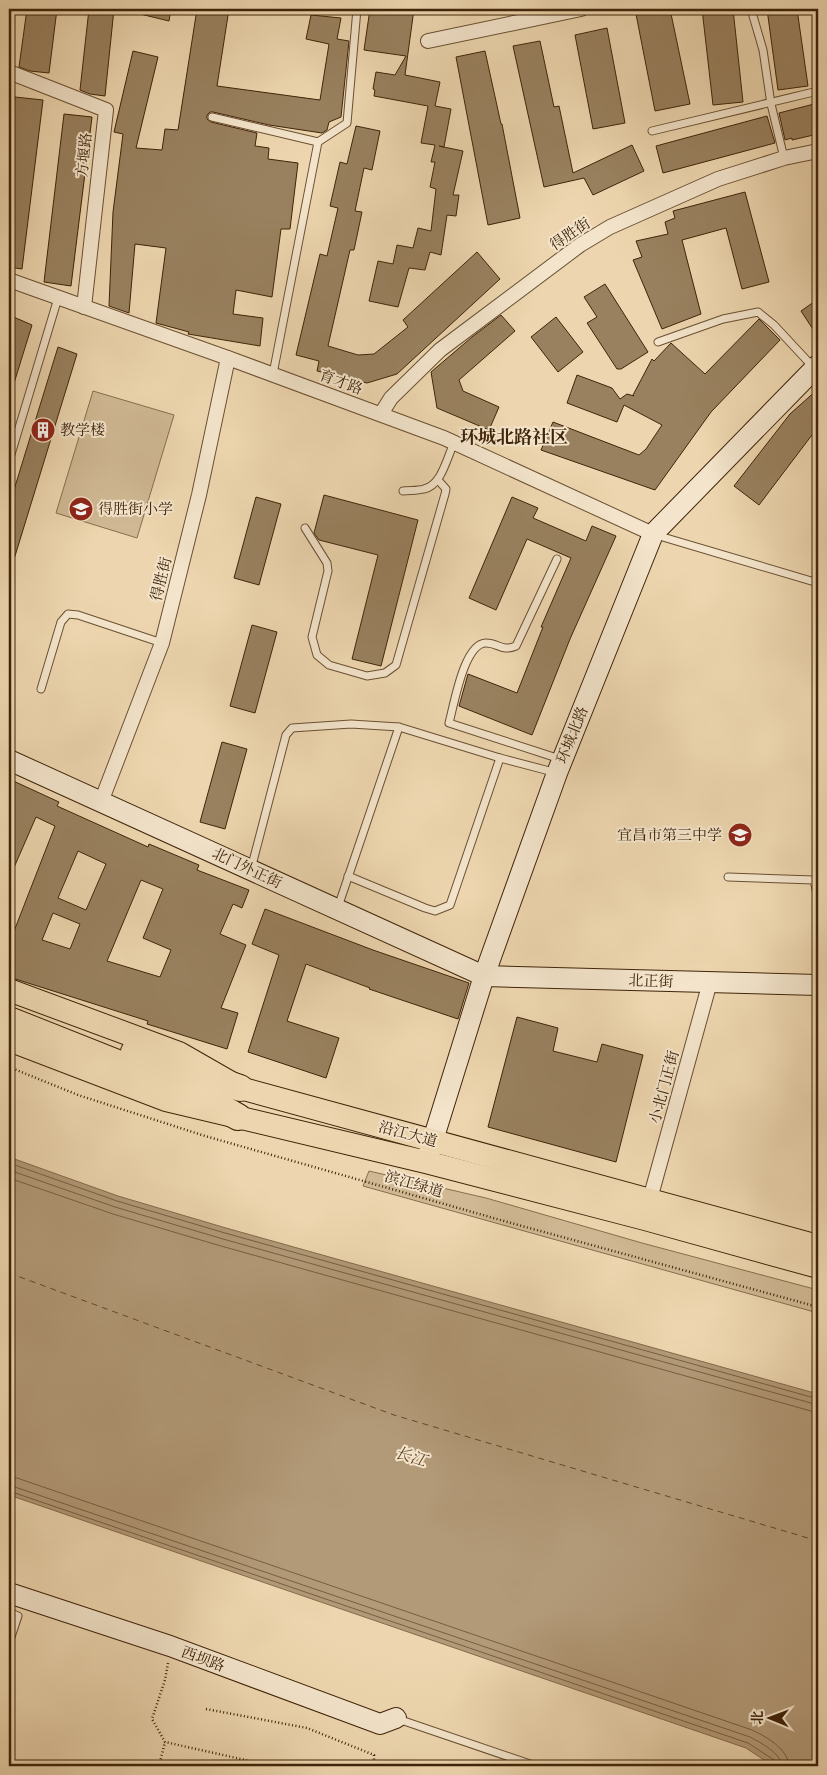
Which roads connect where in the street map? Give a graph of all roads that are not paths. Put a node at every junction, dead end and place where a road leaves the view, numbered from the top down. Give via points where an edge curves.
1 (357, 9) edge
2 (581, 9) edge
3 (751, 9) edge
4 (428, 42) dead end
5 (9, 72) edge
6 (818, 91) edge
7 (771, 104) junction
8 (212, 117) dead end
9 (652, 131) dead end
10 (318, 142) junction
11 (818, 152) edge
12 (784, 158) junction
13 (9, 280) edge
14 (58, 298) junction
15 (84, 307) junction
16 (658, 342) dead end
17 (228, 358) junction
18 (816, 367) edge
19 (273, 374) junction
20 (381, 414) junction
21 (454, 443) junction
22 (9, 461) edge
23 (438, 480) junction
24 (403, 491) dead end
25 (305, 528) dead end
26 (653, 534) junction
27 (558, 559) dead end
28 (818, 582) edge
29 (162, 643) junction
30 (40, 689) dead end
31 (399, 727) junction
32 (500, 758) junction
33 (9, 760) edge
34 (560, 766) junction
35 (100, 802) junction
36 (251, 870) junction
37 (348, 876) junction
38 (728, 877) dead end
39 (818, 899) edge
40 (337, 909) junction
41 (818, 927) edge
42 (484, 976) junction
43 (710, 982) junction
44 (818, 985) edge
45 (9, 990) edge
46 (9, 1007) edge
47 (9, 1020) edge
48 (9, 1040) edge
49 (240, 1088) junction
50 (238, 1117) junction
51 (432, 1141) junction
52 (426, 1162) junction
53 (650, 1199) junction
54 (818, 1246) edge
55 (818, 1267) edge
56 (9, 1593) edge
57 (9, 1612) edge
58 (9, 1643) edge
59 (396, 1718) joint
60 (536, 1766) edge

1 - 10 lane via 347,123
2 - 4 street
3 - 7 lane via 763,50
5 - 15 street, 方堰路 via 106,110
6 - 7 lane
7 - 9 lane
7 - 12 lane
8 - 10 lane
10 - 19 lane
11 - 12 street, 得胜街
12 - 20 street, 得胜街 via 718,179 627,219 580,245 440,350 392,398
13 - 14 street, 育才路
14 - 15 street, 育才路
14 - 22 lane
15 - 17 street, 育才路
16 - 18 lane via 723,319 758,312
17 - 19 street, 育才路
17 - 29 street, 得胜街 via 199,495
18 - 26 main road, 环城北路
19 - 20 street, 育才路
20 - 21 street, 育才路
21 - 23 lane
21 - 26 street, 育才路
23 - 24 lane via 431,487
23 - 25 lane via 446,489 445,494 396,665 385,673 367,676 330,665 318,655 312,637 328,571 327,563
26 - 28 lane
26 - 34 main road, 环城北路
27 - 34 lane via 516,646 508,649 486,643 474,648 467,658 449,723
29 - 30 lane via 68,614 61,622
29 - 35 street, 得胜街
31 - 32 lane
31 - 36 lane via 351,724 292,728 286,735
31 - 37 lane
32 - 34 lane
32 - 37 lane via 450,905 435,911
33 - 35 main road, 北门外正街
34 - 42 main road, 环城北路
35 - 36 main road, 北门外正街
36 - 40 main road, 北门外正街
37 - 40 lane
38 - 39 lane via 814,880
40 - 42 main road, 北门外正街
41 - 44 lane
42 - 43 main road, 北正街
42 - 51 main road, 环城北路
43 - 44 main road, 北正街
43 - 53 street, 小北门正街
45 - 49 main road, 沿江大道 via 180,1053
46 - 49 highway
47 - 50 highway via 203,1097
48 - 50 main road, 沿江大道 via 166,1100
49 - 51 main road, 沿江大道
50 - 52 main road, 沿江大道
51 - 52 main road, 环城北路
51 - 53 main road, 沿江大道
52 - 55 main road, 沿江大道
53 - 54 main road, 沿江大道
56 - 59 main road, 西坝路 via 170,1646 380,1724
57 - 58 lane via 18,1616
59 - 60 lane

